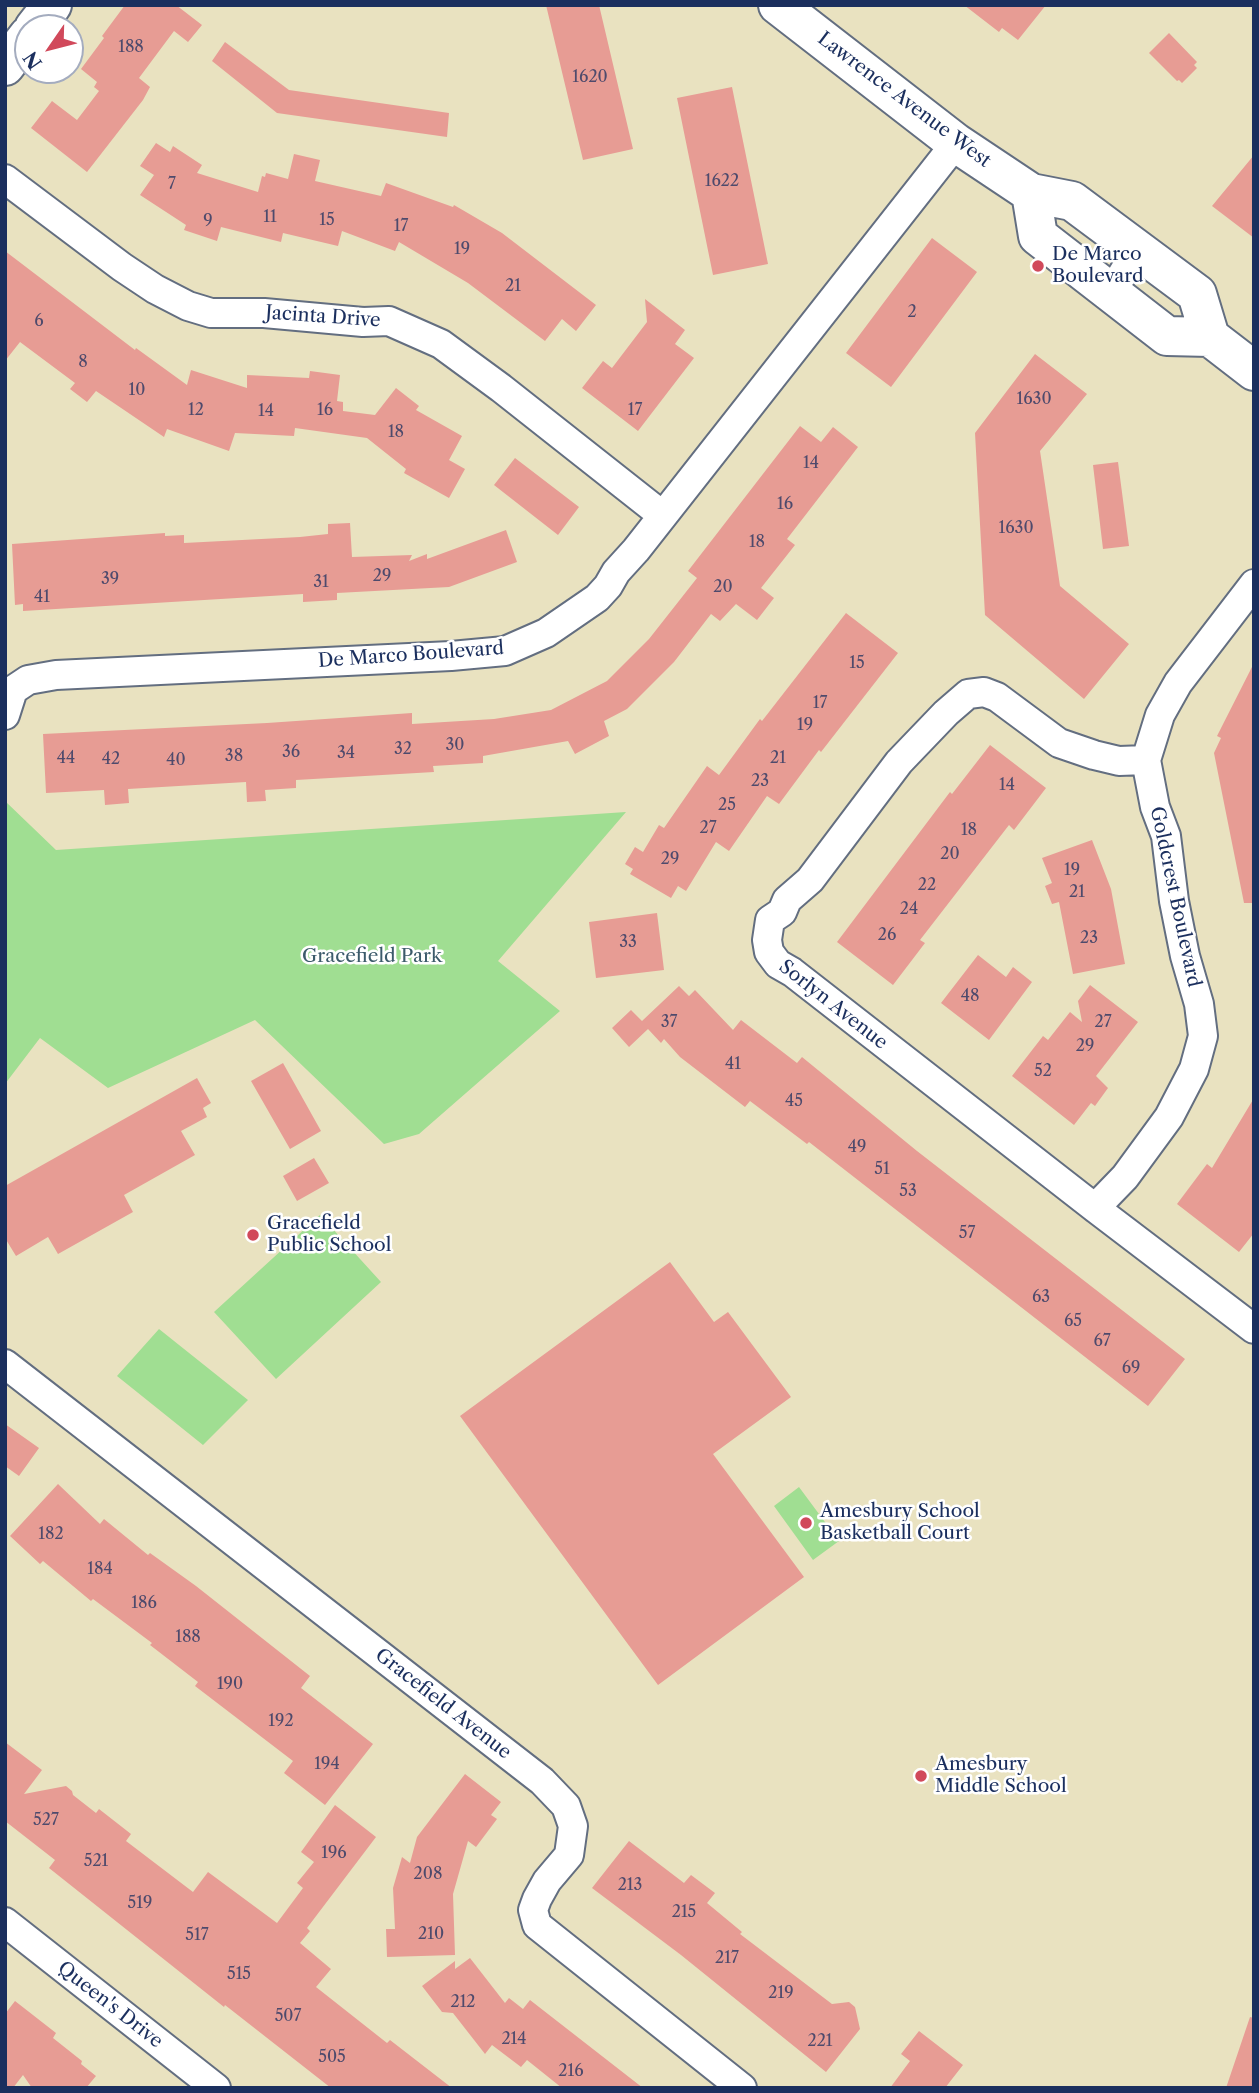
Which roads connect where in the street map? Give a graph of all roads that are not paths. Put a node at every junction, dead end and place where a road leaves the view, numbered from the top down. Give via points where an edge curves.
1 (778, 5) edge
2 (956, 144) junction
3 (5, 179) edge
4 (1031, 193) junction
5 (1137, 250) junction
6 (1111, 293) junction
7 (1210, 337) junction
8 (1254, 371) edge
9 (662, 515) junction
10 (1254, 584) edge
11 (8, 695) edge
12 (1146, 760) junction
13 (1095, 1208) junction
14 (1254, 1329) edge
15 (5, 1364) edge
16 (5, 1922) edge
17 (216, 2088) edge
18 (742, 2088) edge

1 - 2 main road, Lawrence Avenue West
2 - 4 main road, Lawrence Avenue West
2 - 9 street, De Marco Boulevard
3 - 9 street, Jacinta Drive via 122,267 188,306 211,313 389,321 440,344
4 - 5 main road, Lawrence Avenue West via 1072,201
4 - 6 main road via 1038,236
5 - 6 street
5 - 7 main road, Lawrence Avenue West via 1197,294
6 - 7 main road via 1167,336
7 - 8 main road
9 - 11 street, De Marco Boulevard via 597,598 546,633 505,651 56,675 28,680
10 - 12 street, Goldcrest Boulevard via 1178,683 1160,715
12 - 13 street, Goldcrest Boulevard via 1166,836 1174,901 1203,1036 1194,1069 1169,1117 1125,1177
12 - 13 street, Sorlyn Avenue via 1119,761 1059,743 997,697 984,692 968,694 899,762 810,880 770,920 766,940 778,964
13 - 14 street, Sorlyn Avenue
15 - 18 street, Gracefield Avenue via 542,1781 566,1806 573,1826 569,1855 547,1881 533,1910 537,1925
16 - 17 street, Queen's Drive

